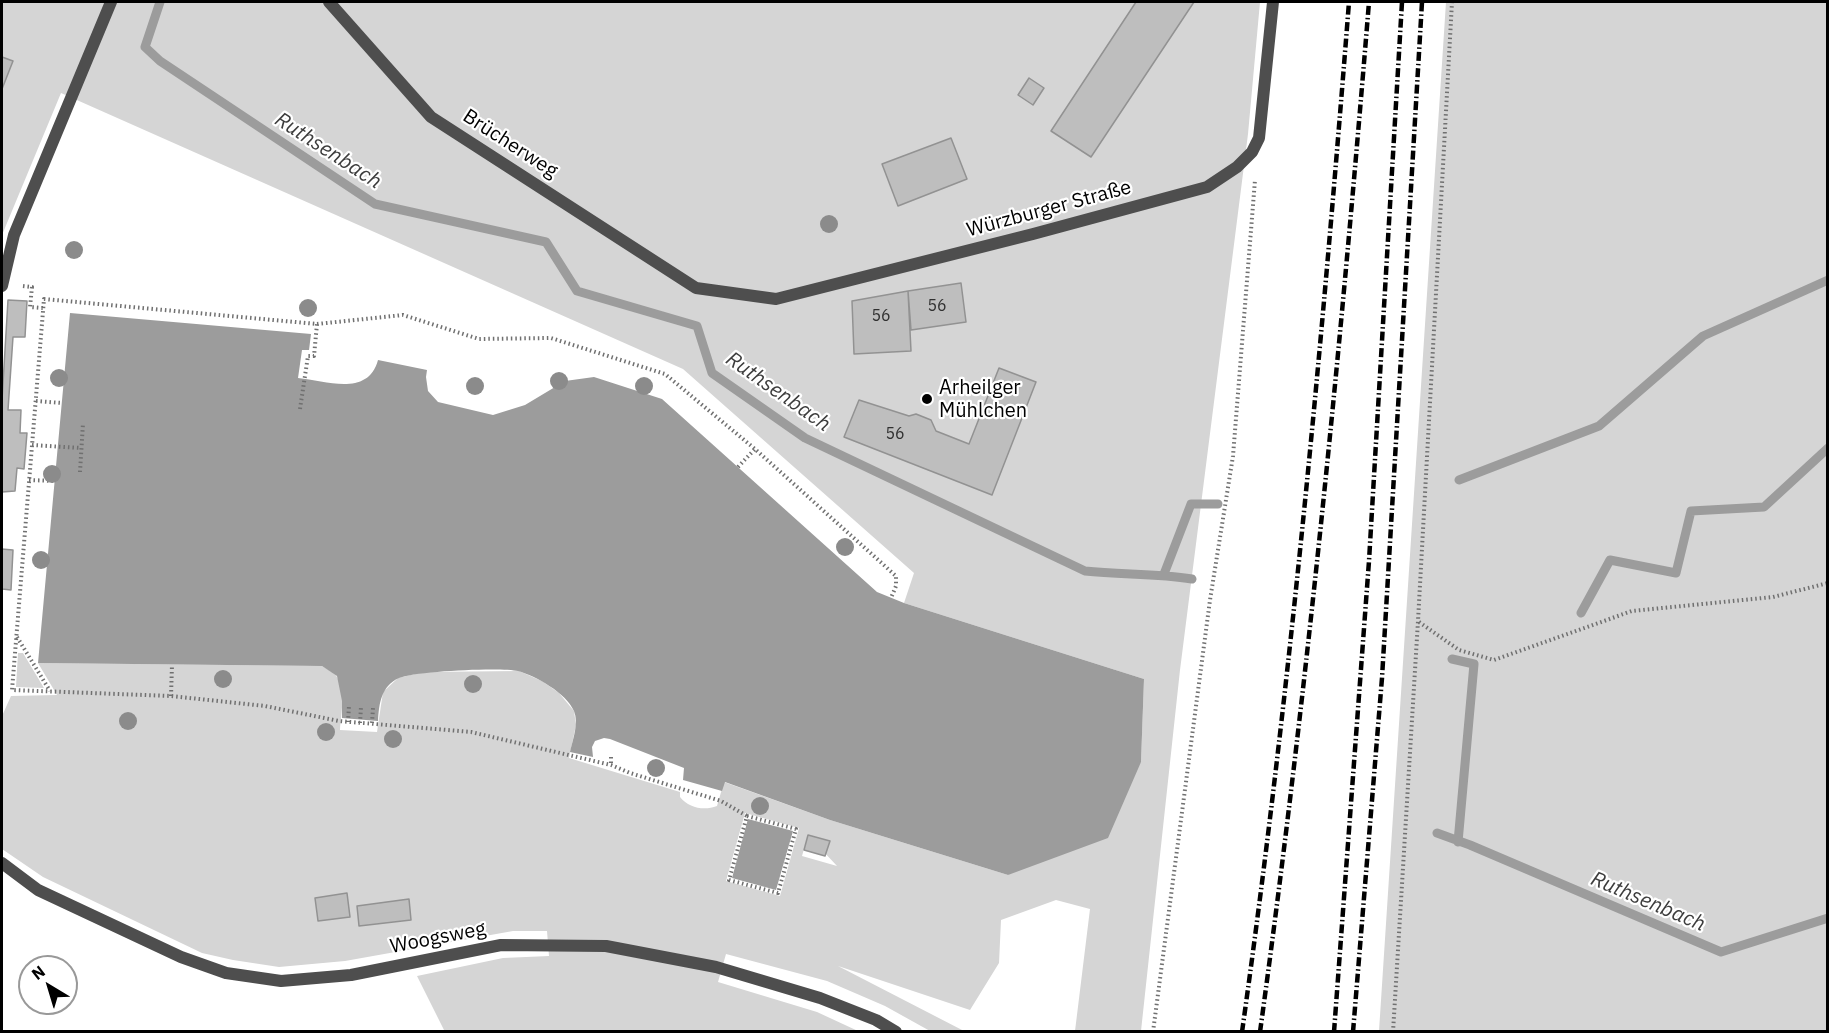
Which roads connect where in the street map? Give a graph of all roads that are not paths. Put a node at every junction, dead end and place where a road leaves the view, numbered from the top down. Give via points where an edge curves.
1 (111, 2) edge
2 (330, 2) edge
3 (1273, 2) edge
4 (2, 286) edge
5 (696, 288) joint
6 (2, 863) edge
7 (897, 1032) edge

1 - 4 street via 14,234
2 - 5 street, Brücherweg via 431,117
3 - 5 street, Würzburger Straße via 1258,138 1252,152 1237,167 1207,188 776,299
6 - 7 street, Woogsweg via 38,890 181,957 226,973 281,981 351,975 501,945 606,946 716,967 820,998

